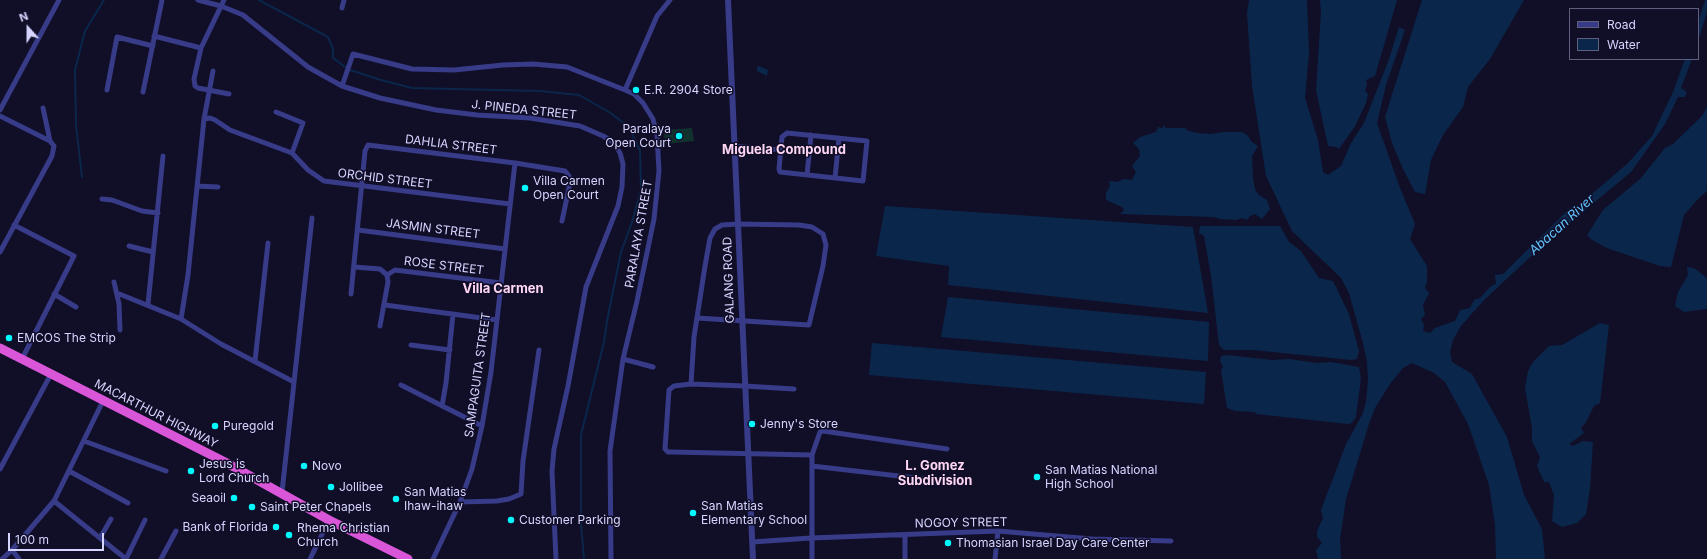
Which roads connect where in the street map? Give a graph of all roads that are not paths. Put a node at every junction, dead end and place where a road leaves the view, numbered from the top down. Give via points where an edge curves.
1 (59, 0) edge
2 (162, 0) edge
3 (198, 0) edge
4 (224, 0) edge
5 (344, 0) edge
6 (670, 0) edge
7 (728, 0) edge
8 (221, 6) junction
9 (342, 8) dead end
10 (154, 36) junction
11 (152, 46) junction
12 (201, 48) junction
13 (213, 72) dead end
14 (342, 86) junction
15 (107, 90) dead end
16 (625, 90) junction
17 (209, 91) junction
18 (143, 92) dead end
19 (229, 94) dead end
20 (43, 108) dead end
21 (0, 110) edge
22 (276, 112) dead end
23 (0, 116) edge
24 (204, 119) junction
25 (811, 135) junction
26 (839, 138) junction
27 (50, 141) junction
28 (734, 146) junction
29 (781, 150) junction
30 (292, 153) junction
31 (164, 156) dead end
32 (515, 162) junction
33 (808, 175) junction
34 (835, 178) junction
35 (197, 186) junction
36 (218, 187) dead end
37 (362, 187) junction
38 (102, 199) dead end
39 (510, 204) junction
40 (158, 213) junction
41 (312, 218) dead end
42 (562, 221) dead end
43 (738, 224) junction
44 (14, 225) junction
45 (358, 230) junction
46 (268, 242) dead end
47 (129, 246) dead end
48 (505, 249) junction
49 (0, 252) edge
50 (154, 252) junction
51 (354, 267) junction
52 (387, 275) junction
53 (114, 282) dead end
54 (501, 283) junction
55 (117, 293) junction
56 (54, 294) junction
57 (350, 294) dead end
58 (148, 304) junction
59 (385, 305) junction
60 (76, 307) dead end
61 (453, 314) junction
62 (181, 318) junction
63 (697, 318) junction
64 (497, 320) junction
65 (742, 322) junction
66 (380, 326) dead end
67 (120, 330) dead end
68 (411, 345) dead end
69 (0, 348) edge
70 (450, 350) junction
71 (539, 350) dead end
72 (22, 359) junction
73 (623, 359) junction
74 (255, 361) junction
75 (653, 367) dead end
76 (51, 374) junction
77 (294, 382) junction
78 (691, 384) junction
79 (401, 385) dead end
80 (744, 386) junction
81 (794, 389) dead end
82 (103, 401) junction
83 (442, 406) junction
84 (482, 426) junction
85 (84, 441) junction
86 (947, 449) dead end
87 (748, 455) junction
88 (812, 455) junction
89 (812, 466) junction
90 (0, 469) edge
91 (69, 471) junction
92 (166, 471) dead end
93 (942, 481) dead end
94 (282, 492) junction
95 (54, 501) junction
96 (460, 502) junction
97 (128, 504) dead end
98 (111, 519) dead end
99 (145, 520) dead end
100 (329, 520) junction
101 (176, 531) dead end
102 (998, 531) junction
103 (905, 535) junction
104 (100, 538) junction
105 (811, 538) junction
106 (1171, 541) dead end
107 (752, 542) junction
108 (12, 550) junction
109 (2, 559) edge
110 (19, 559) edge
111 (126, 559) edge
112 (161, 559) edge
113 (310, 559) edge
114 (408, 559) edge
115 (433, 559) edge
116 (556, 559) edge
117 (611, 559) edge
118 (753, 559) edge
119 (812, 559) edge
120 (905, 559) edge
121 (995, 559) edge

1 - 21 street
2 - 10 street
3 - 8 street, J. PINEDA STREET
4 - 8 street
5 - 9 street
6 - 16 street via 657,16
7 - 28 street, GALANG ROAD
8 - 12 street
8 - 14 street, J. PINEDA STREET via 243,15 308,67
10 - 11 street
10 - 12 street
11 - 15 street via 117,37
11 - 18 street
12 - 17 street via 194,79 195,86
13 - 17 street
14 - 16 street, PARALAYA STREET via 354,54 412,69 454,70 533,64 567,67
14 - 116 street, J. PINEDA STREET via 380,98 436,110 530,118 580,126 613,142 620,153 623,164 620,200 586,287 554,449
16 - 73 street, PARALAYA STREET via 634,94 643,103 653,119 657,135 659,171 654,219
17 - 19 street
17 - 24 street
20 - 27 street
22 - 30 street via 303,123
23 - 27 street
24 - 30 street, ORCHID STREET via 210,118 230,130
24 - 35 street
25 - 26 street
25 - 29 street via 785,134 782,137
25 - 33 street
26 - 34 street
26 - 34 street via 867,141 863,181
27 - 44 street via 54,146 52,156
28 - 29 street
28 - 43 street, GALANG ROAD
29 - 33 street via 780,172
30 - 37 street, ORCHID STREET via 308,170 324,180
31 - 40 street
32 - 37 street, DAHLIA STREET via 372,144 366,147 365,151
32 - 39 street, SAMPAGUITA STREET
32 - 42 street, DAHLIA STREET via 565,171 569,176 570,183
33 - 34 street
35 - 36 street
35 - 62 street
37 - 39 street, ORCHID STREET
37 - 45 street, DAHLIA STREET
38 - 40 street
39 - 48 street, SAMPAGUITA STREET
40 - 50 street
41 - 77 street
43 - 63 street via 717,227 710,238
43 - 65 street, GALANG ROAD
43 - 65 street via 812,227 823,234 826,245 809,325
44 - 49 street
44 - 56 street via 74,256
45 - 48 street, JASMIN STREET
45 - 51 street, DAHLIA STREET
46 - 74 street
47 - 50 street
48 - 54 street, SAMPAGUITA STREET
50 - 58 street
51 - 52 street, ROSE STREET via 380,269
51 - 57 street, DAHLIA STREET
52 - 54 street, ROSE STREET via 395,270
52 - 59 street, ROSE STREET
53 - 55 street
54 - 64 street, SAMPAGUITA STREET
55 - 58 street
55 - 67 street
56 - 60 street
56 - 72 street
58 - 62 street
59 - 61 street
59 - 66 street, ROSE STREET
61 - 64 street
61 - 70 street
62 - 74 street
63 - 65 street
63 - 78 street
64 - 84 street, SAMPAGUITA STREET
65 - 80 street, GALANG ROAD
68 - 70 street
69 - 72 highway, MACARTHUR HIGHWAY
70 - 83 street
71 - 96 street via 522,461 521,494 498,501
72 - 76 highway, MACARTHUR HIGHWAY
73 - 75 street
73 - 117 street, PARALAYA STREET via 609,458
74 - 77 street
76 - 82 highway, MACARTHUR HIGHWAY
76 - 90 street
77 - 94 street
78 - 80 street
78 - 87 street via 674,386 669,390 666,451
79 - 83 street
80 - 81 street
80 - 87 street, GALANG ROAD
82 - 85 street
82 - 94 highway, MACARTHUR HIGHWAY
83 - 84 street
84 - 96 street, SAMPAGUITA STREET via 472,469
85 - 91 street
85 - 92 street
86 - 88 street via 823,431 818,436
87 - 88 street
87 - 107 street, GALANG ROAD
88 - 89 street
89 - 93 street
89 - 105 street
91 - 95 street
91 - 97 street
94 - 100 highway, MACARTHUR HIGHWAY
95 - 104 street
95 - 108 street
96 - 115 street, SAMPAGUITA STREET
98 - 104 street
99 - 111 street
100 - 113 street
100 - 114 highway, MACARTHUR HIGHWAY
101 - 112 street
102 - 103 street, NOGOY STREET
102 - 106 street, NOGOY STREET via 1092,539
102 - 121 street
103 - 105 street, NOGOY STREET
103 - 120 street
104 - 111 street
105 - 107 street, NOGOY STREET
105 - 119 street
107 - 118 street, GALANG ROAD
108 - 109 street
108 - 110 street

